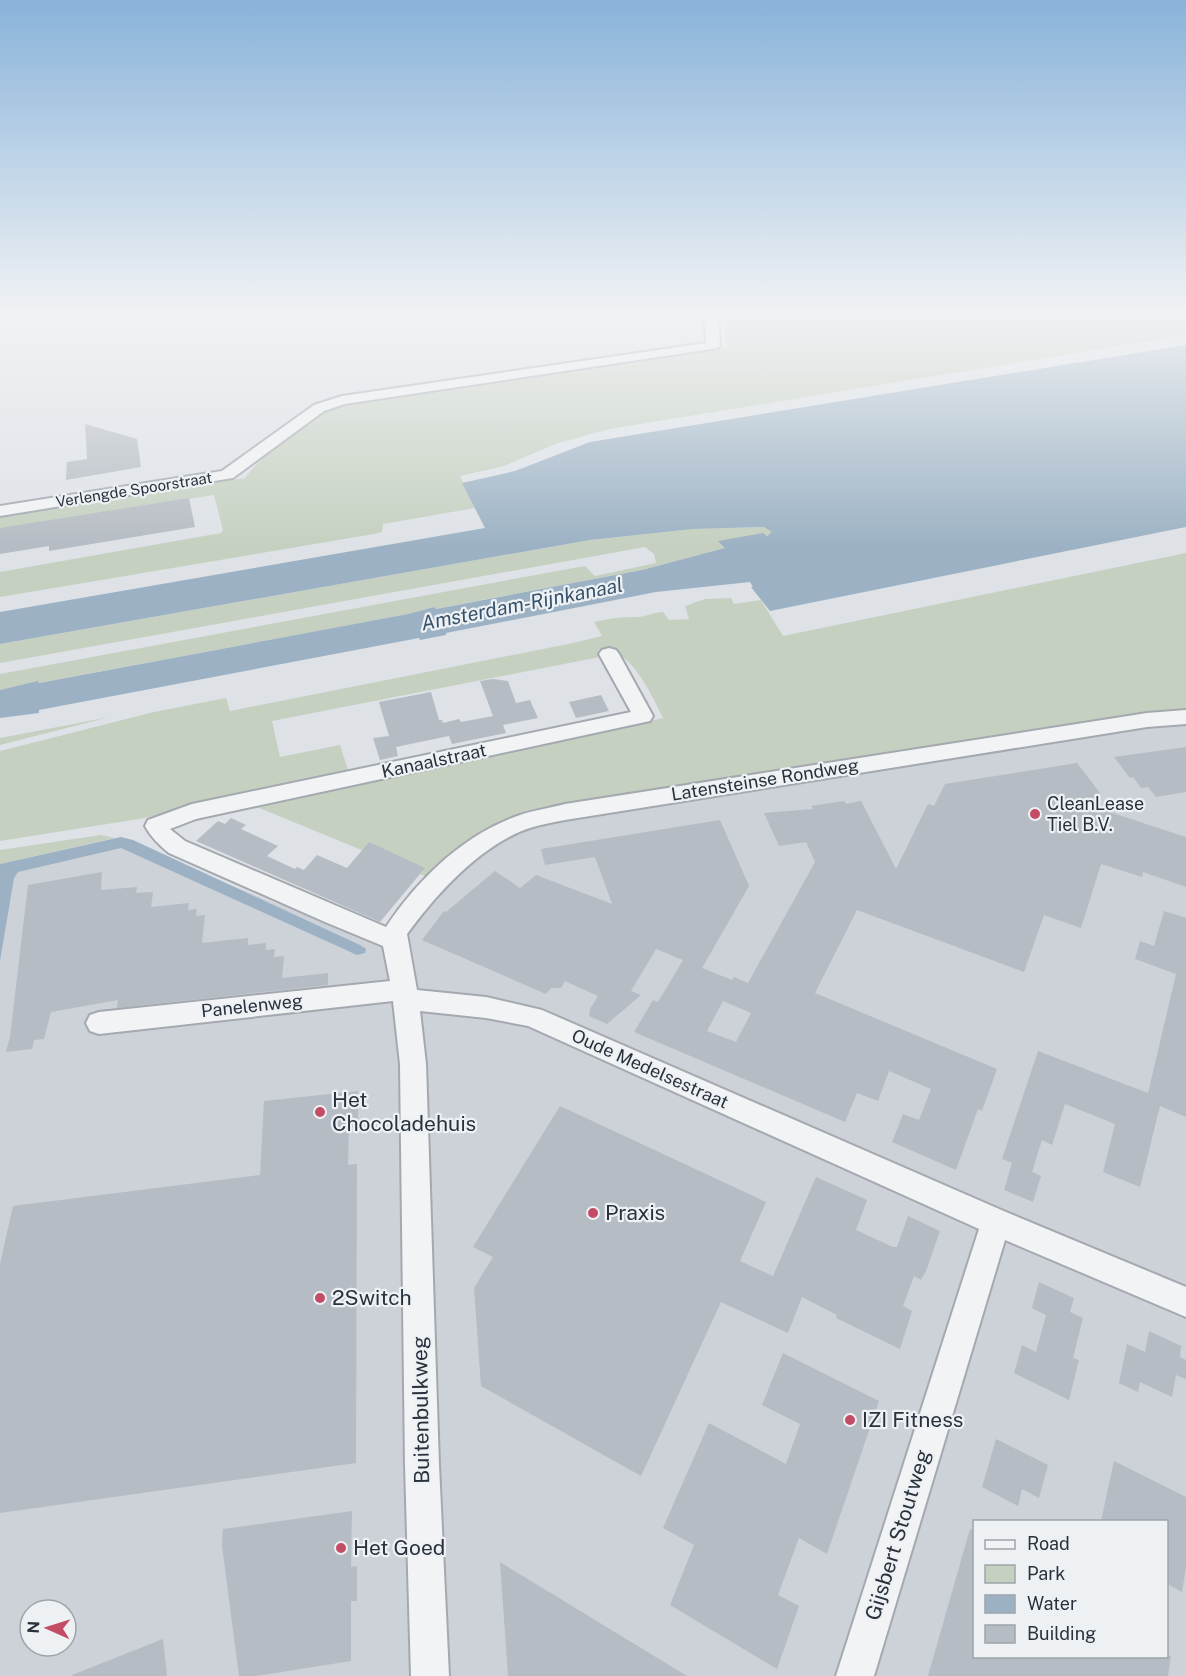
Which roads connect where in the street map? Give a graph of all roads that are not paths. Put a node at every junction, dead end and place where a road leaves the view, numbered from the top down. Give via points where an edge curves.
1 (409, 390) edge
2 (0, 511) edge
3 (609, 654) dead end
4 (1186, 717) edge
5 (394, 940) junction
6 (406, 995) junction
7 (99, 1023) dead end
8 (996, 1222) junction
9 (1186, 1302) edge
10 (430, 1676) edge
11 (855, 1676) edge

1 - 2 street, Verlengde Spoorstraat via 342,400 319,408 226,475
3 - 5 street, Kanaalstraat via 644,716 192,812 156,826 177,847
4 - 5 street, Latensteinse Rondweg via 668,795 525,821 489,839 448,869 398,926
5 - 6 street
6 - 7 street, Panelenweg
6 - 8 street, Oude Medelsestraat via 533,1017
6 - 10 street, Buitenbulkweg via 413,1064
8 - 9 street, Oude Medelsestraat
8 - 11 street, Gijsbert Stoutweg

